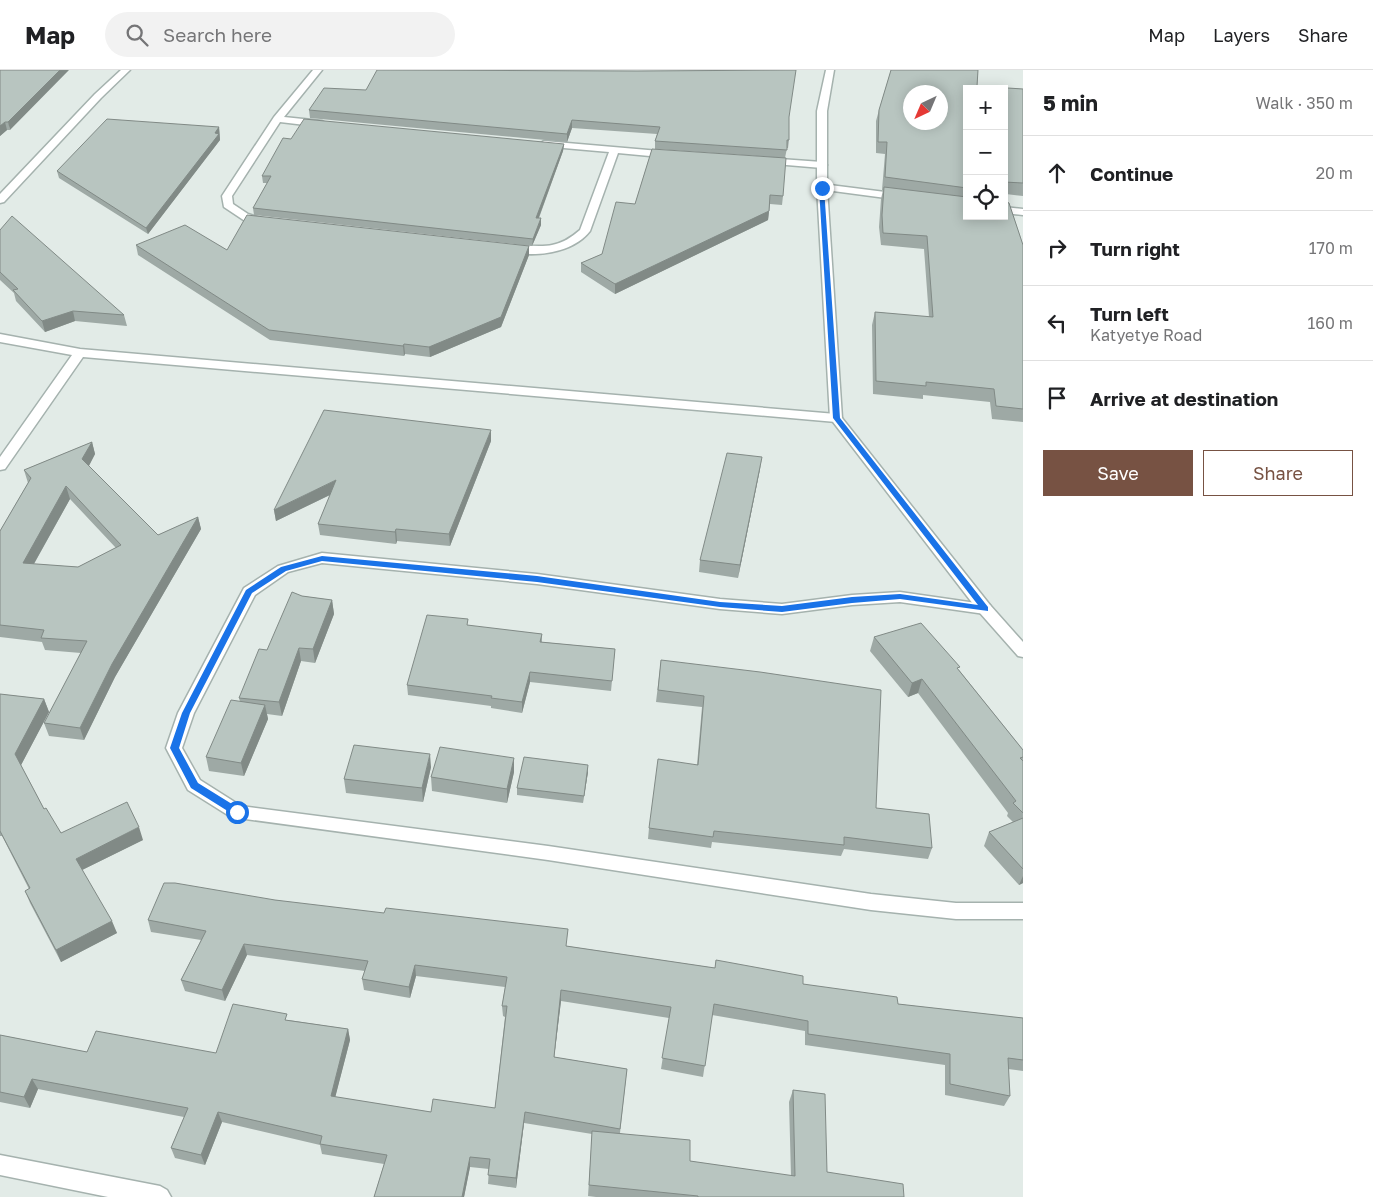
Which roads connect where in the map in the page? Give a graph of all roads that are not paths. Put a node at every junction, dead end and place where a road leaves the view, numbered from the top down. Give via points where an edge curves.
1 (126, 70) edge
2 (318, 70) edge
3 (830, 70) edge
4 (277, 119) junction
5 (336, 125) edge
6 (535, 143) edge
7 (614, 151) junction
8 (683, 156) edge
9 (753, 160) edge
10 (822, 165) junction
11 (822, 188) junction
12 (909, 198) edge
13 (0, 200) edge
14 (1008, 210) edge
15 (1023, 212) edge
16 (275, 224) edge
17 (503, 248) edge
18 (0, 338) edge
19 (80, 353) junction
20 (836, 418) junction
21 (0, 466) edge
22 (985, 609) junction
23 (1023, 652) edge
24 (1023, 911) edge
25 (0, 1165) edge
26 (160, 1197) edge

1 - 13 street
2 - 4 street
3 - 10 street via 822,111
4 - 5 street
4 - 16 street via 226,196 228,205 238,214
6 - 7 street
7 - 8 street
7 - 17 street via 585,231 576,240 556,249
9 - 10 street
10 - 11 street
11 - 12 street
11 - 20 street
14 - 15 street
18 - 19 street
19 - 20 street
19 - 21 street
20 - 22 street
22 - 23 street
22 - 24 street via 900,597 782,609 729,605 537,579 322,558 283,569 249,592 186,713 174,748 194,785 237,812 548,852 871,902 956,911
25 - 26 street

